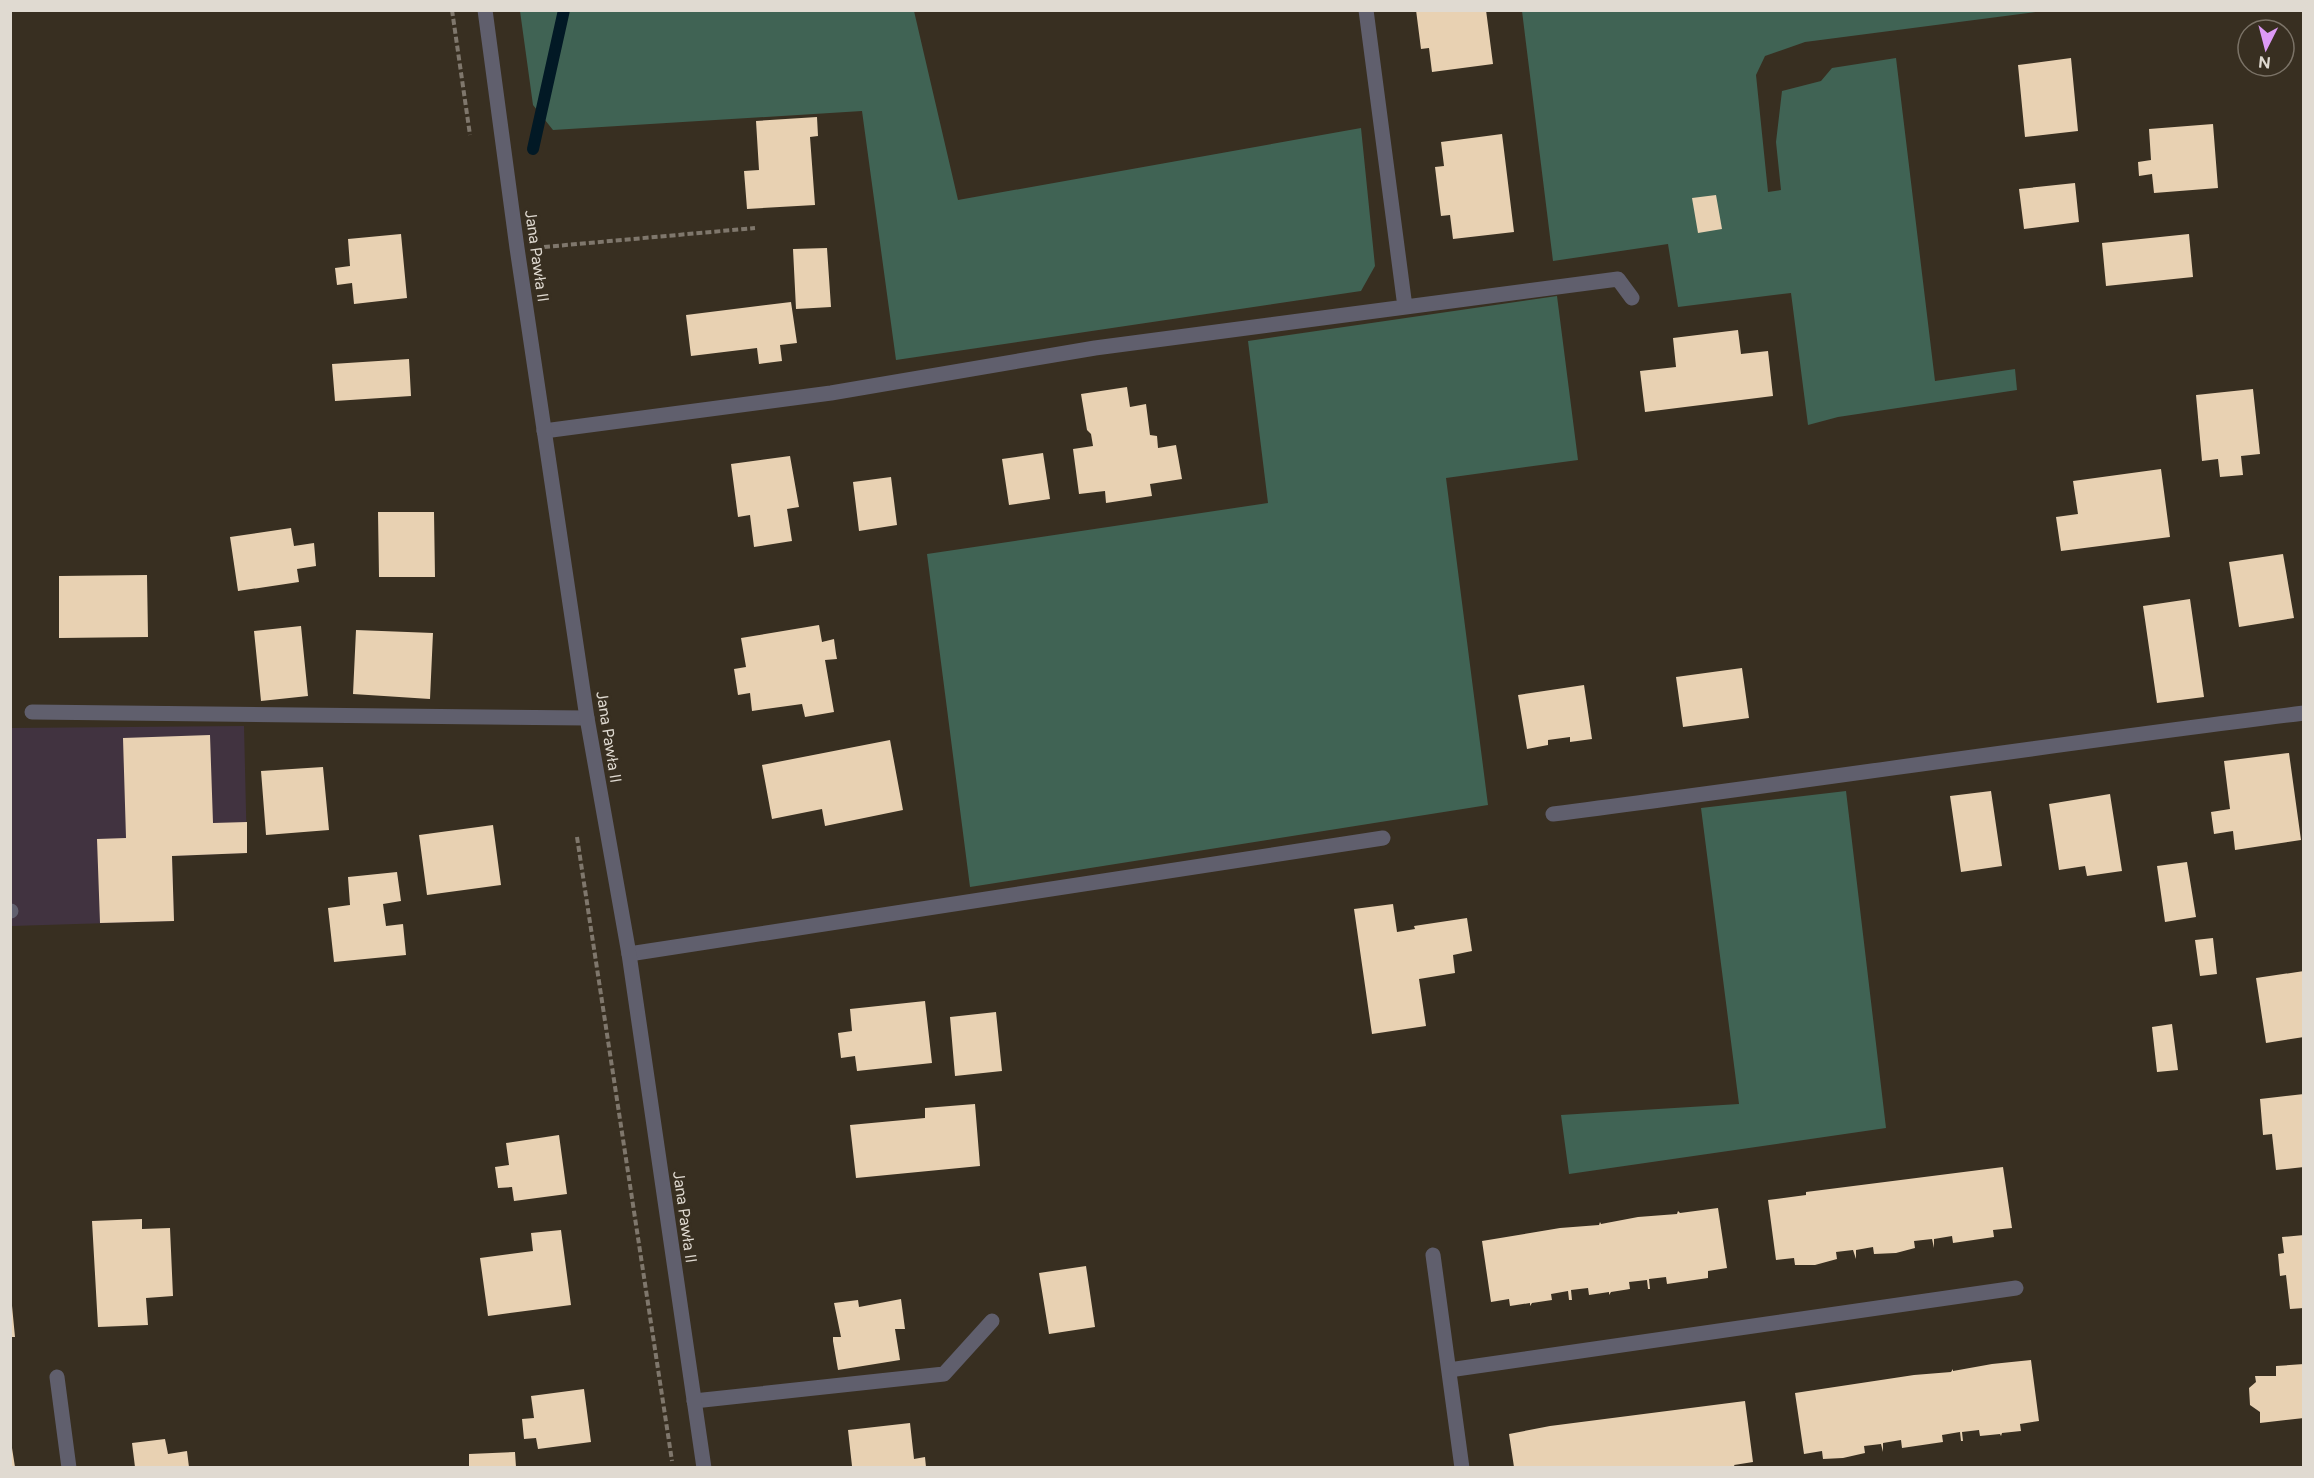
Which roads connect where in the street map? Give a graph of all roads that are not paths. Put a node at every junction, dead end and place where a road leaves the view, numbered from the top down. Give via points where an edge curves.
1 (485, 10) edge
2 (1366, 10) edge
3 (1632, 298) dead end
4 (1405, 307) junction
5 (544, 431) junction
6 (32, 712) dead end
7 (2304, 713) edge
8 (587, 718) junction
9 (1553, 814) dead end
10 (1383, 838) dead end
11 (629, 954) junction
12 (1433, 1255) dead end
13 (2016, 1288) dead end
14 (992, 1320) dead end
15 (1449, 1370) junction
16 (57, 1377) dead end
17 (694, 1401) junction
18 (69, 1467) edge
19 (704, 1467) edge
20 (1462, 1467) edge

1 - 5 street, Jana Pawła II
2 - 4 street
3 - 4 street via 1618,279
4 - 5 street via 1095,348 831,393
5 - 8 street, Jana Pawła II
6 - 8 street
7 - 9 street
8 - 11 street, Jana Pawła II
10 - 11 street
11 - 17 street, Jana Pawła II
12 - 15 street
13 - 15 street
14 - 17 street via 944,1374
15 - 20 street
16 - 18 street
17 - 19 street, Jana Pawła II

